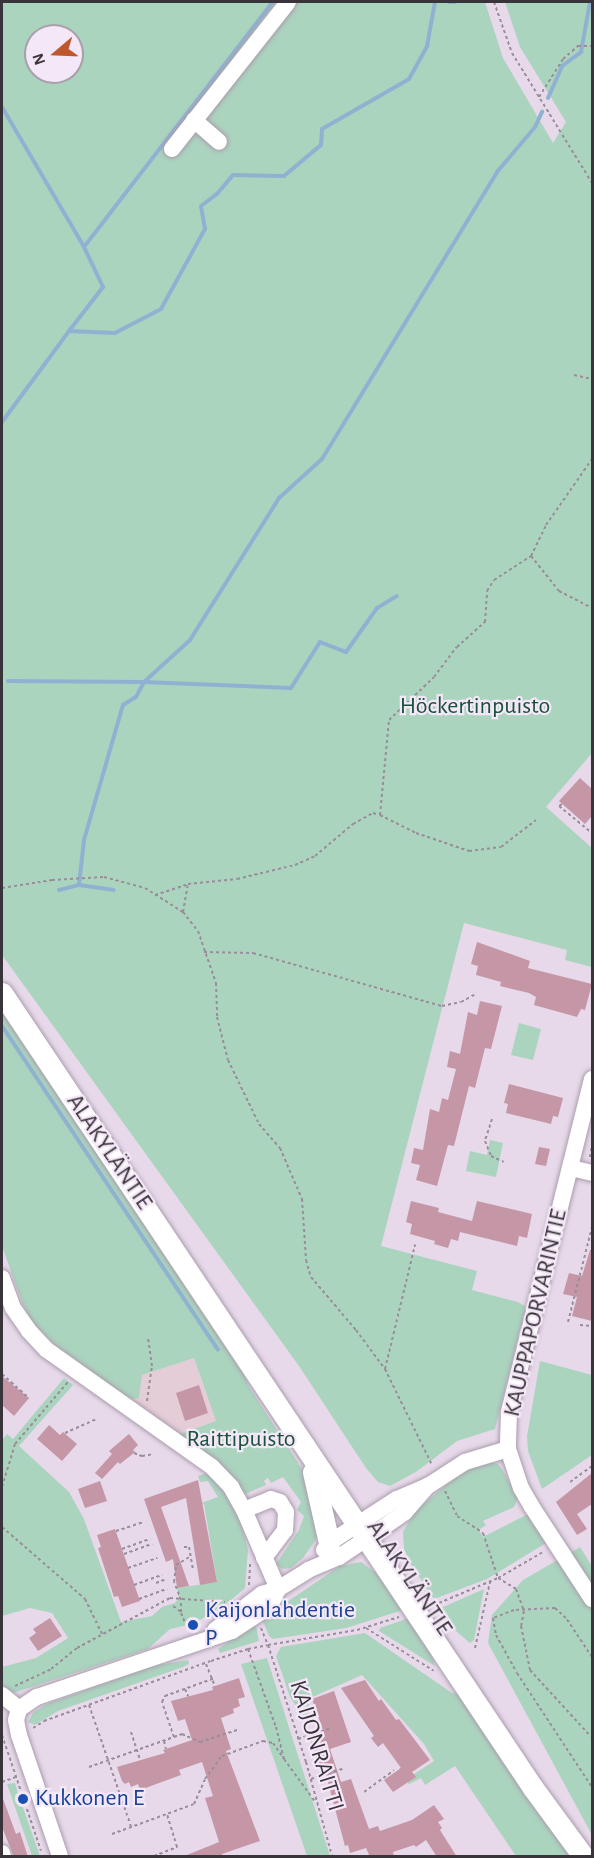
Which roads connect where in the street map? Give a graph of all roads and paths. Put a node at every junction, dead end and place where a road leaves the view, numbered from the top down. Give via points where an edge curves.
1 (288, 2) edge
2 (494, 2) edge
3 (592, 46) edge
4 (539, 98) junction
5 (194, 120) junction
6 (219, 142) dead end
7 (172, 148) dead end
8 (592, 183) edge
9 (574, 375) dead end
10 (592, 380) edge
11 (592, 459) edge
12 (531, 556) junction
13 (592, 608) edge
14 (562, 804) dead end
15 (380, 814) junction
16 (536, 820) dead end
17 (592, 833) edge
18 (188, 884) junction
19 (2, 888) edge
20 (155, 895) junction
21 (183, 912) junction
22 (204, 952) junction
23 (2, 993) edge
24 (477, 993) dead end
25 (592, 1079) edge
26 (492, 1119) dead end
27 (592, 1145) edge
28 (504, 1162) dead end
29 (583, 1171) edge
30 (592, 1227) edge
31 (415, 1245) dead end
32 (2, 1278) edge
33 (216, 1311) junction
34 (568, 1322) dead end
35 (580, 1325) dead end
36 (592, 1326) edge
37 (148, 1336) dead end
38 (385, 1369) junction
39 (77, 1371) junction
40 (2, 1374) edge
41 (29, 1398) dead end
42 (98, 1418) dead end
43 (144, 1419) junction
44 (65, 1433) dead end
45 (507, 1449) junction
46 (134, 1453) dead end
47 (154, 1454) dead end
48 (308, 1454) junction
49 (429, 1457) dead end
50 (592, 1466) edge
51 (570, 1482) dead end
52 (434, 1483) junction
53 (2, 1486) edge
54 (244, 1510) junction
55 (144, 1522) dead end
56 (2, 1527) edge
57 (367, 1528) junction
58 (116, 1531) dead end
59 (254, 1535) junction
60 (150, 1539) dead end
61 (329, 1543) junction
62 (152, 1544) dead end
63 (556, 1544) junction
64 (184, 1547) dead end
65 (122, 1549) dead end
66 (124, 1554) dead end
67 (190, 1556) junction
68 (157, 1558) dead end
69 (264, 1558) junction
70 (128, 1568) dead end
71 (193, 1569) dead end
72 (308, 1570) junction
73 (162, 1575) dead end
74 (498, 1578) junction
75 (164, 1580) dead end
76 (490, 1582) junction
77 (156, 1583) dead end
78 (134, 1585) dead end
79 (167, 1589) dead end
80 (278, 1589) junction
81 (139, 1599) dead end
82 (592, 1599) edge
83 (180, 1600) junction
84 (439, 1603) dead end
85 (173, 1606) dead end
86 (246, 1608) junction
87 (525, 1611) junction
88 (181, 1612) junction
89 (408, 1614) dead end
90 (187, 1627) dead end
91 (366, 1628) junction
92 (102, 1634) junction
93 (268, 1645) junction
94 (248, 1648) junction
95 (475, 1648) dead end
96 (592, 1657) edge
97 (206, 1663) junction
98 (436, 1673) dead end
99 (214, 1678) junction
100 (214, 1686) dead end
101 (185, 1689) junction
102 (6, 1691) edge
103 (188, 1696) dead end
104 (88, 1705) junction
105 (19, 1709) junction
106 (329, 1729) dead end
107 (237, 1730) dead end
108 (131, 1732) dead end
109 (2, 1735) edge
110 (36, 1737) dead end
111 (174, 1737) junction
112 (592, 1738) edge
113 (2, 1739) edge
114 (298, 1739) junction
115 (164, 1741) junction
116 (166, 1749) dead end
117 (137, 1750) junction
118 (284, 1758) junction
119 (140, 1759) dead end
120 (108, 1761) junction
121 (88, 1767) dead end
122 (344, 1768) dead end
123 (394, 1770) dead end
124 (16, 1777) junction
125 (311, 1779) junction
126 (2, 1782) edge
127 (592, 1787) edge
128 (364, 1792) dead end
129 (318, 1805) junction
130 (167, 1814) junction
131 (131, 1827) junction
132 (112, 1834) dead end
133 (154, 1856) edge
134 (43, 1857) edge
135 (60, 1857) edge
136 (332, 1857) edge
137 (584, 1857) edge

1 - 5 street
2 - 4 path via 512,53
3 - 4 path via 578,46 563,59
4 - 8 path
5 - 6 street
5 - 7 street
9 - 10 path
11 - 12 path via 546,525
12 - 13 path via 559,591
12 - 15 path via 494,580 487,591 485,622 389,720
14 - 17 path via 559,806
15 - 16 path via 416,833 469,851 501,847
15 - 18 path via 373,813 353,824 315,856 295,865 237,879
18 - 20 path
18 - 21 path
19 - 20 path via 52,880 104,878 144,888
20 - 21 path
21 - 22 path via 198,931
22 - 24 path via 253,953 442,1006
22 - 38 path via 216,983 217,1017 228,1060 259,1124 280,1148 302,1199 306,1260 311,1277
23 - 33 main road, ALAKYLÄNTIE
25 - 29 street, KAUPPAPORVARINTIE
26 - 28 path via 485,1141 491,1155
27 - 29 path
29 - 45 street, KAUPPAPORVARINTIE via 509,1413
30 - 34 path
31 - 38 path
32 - 39 street via 13,1308 29,1331 47,1350
33 - 48 main road, ALAKYLÄNTIE
33 - 57 main road, ALAKYLÄNTIE
35 - 36 path
37 - 43 path via 152,1366
38 - 49 path
39 - 43 street
39 - 53 path via 15,1444
40 - 41 path
42 - 44 path
43 - 54 street via 212,1467 231,1487
45 - 52 street via 472,1459
45 - 63 street, KAUPPAPORVARINTIE via 521,1488
46 - 47 path
48 - 57 main road, ALAKYLÄNTIE
48 - 61 main road
50 - 51 path
52 - 57 street via 405,1512
52 - 74 path via 457,1516 483,1533
54 - 59 street
54 - 69 street via 271,1499 280,1502 286,1512 285,1530
55 - 58 path
56 - 92 path via 85,1599
57 - 61 street
57 - 72 street via 339,1557
57 - 137 main road, ALAKYLÄNTIE via 533,1788
59 - 69 street
59 - 86 path via 249,1589 243,1597
60 - 65 path
61 - 72 street
62 - 66 path
63 - 74 path
63 - 82 street, KAUPPAPORVARINTIE
64 - 67 path via 189,1547
67 - 71 path
67 - 83 path via 176,1565 174,1582
68 - 70 path
69 - 80 street
72 - 80 street
73 - 78 path
74 - 76 path
74 - 87 path via 516,1589
75 - 77 path
76 - 84 path
76 - 95 path
79 - 81 path
80 - 86 street via 270,1606
83 - 86 path
83 - 88 path
83 - 92 path via 170,1598
85 - 88 path
86 - 93 path, KAIJONRAITTI
86 - 105 street via 232,1630 37,1697
87 - 96 path via 555,1608 567,1618
87 - 112 path via 521,1626 530,1670
87 - 127 path via 504,1612 493,1618 496,1635
88 - 90 path
89 - 91 path
91 - 93 path
91 - 98 path
92 - 102 path via 51,1669
93 - 94 path
93 - 114 path, KAIJONRAITTI
94 - 97 path
94 - 118 path
97 - 99 path
97 - 104 path
99 - 100 path
99 - 101 path
101 - 103 path
101 - 111 path via 165,1696 162,1702
102 - 105 street
104 - 110 path via 44,1720 33,1727
104 - 120 path
105 - 135 street via 19,1735
106 - 114 path
107 - 111 path via 200,1742 182,1734
108 - 117 path
109 - 113 path
111 - 115 path
113 - 124 path
114 - 125 path, KAIJONRAITTI
115 - 116 path
115 - 117 path
117 - 119 path
117 - 120 path
118 - 129 path
118 - 130 path via 273,1743 263,1741 222,1756 205,1779 194,1804
120 - 121 path
120 - 131 path
122 - 125 path
123 - 128 path
124 - 126 path
124 - 134 path
125 - 129 path, KAIJONRAITTI
129 - 136 path, KAIJONRAITTI
130 - 131 path
130 - 133 path via 177,1847
131 - 132 path

